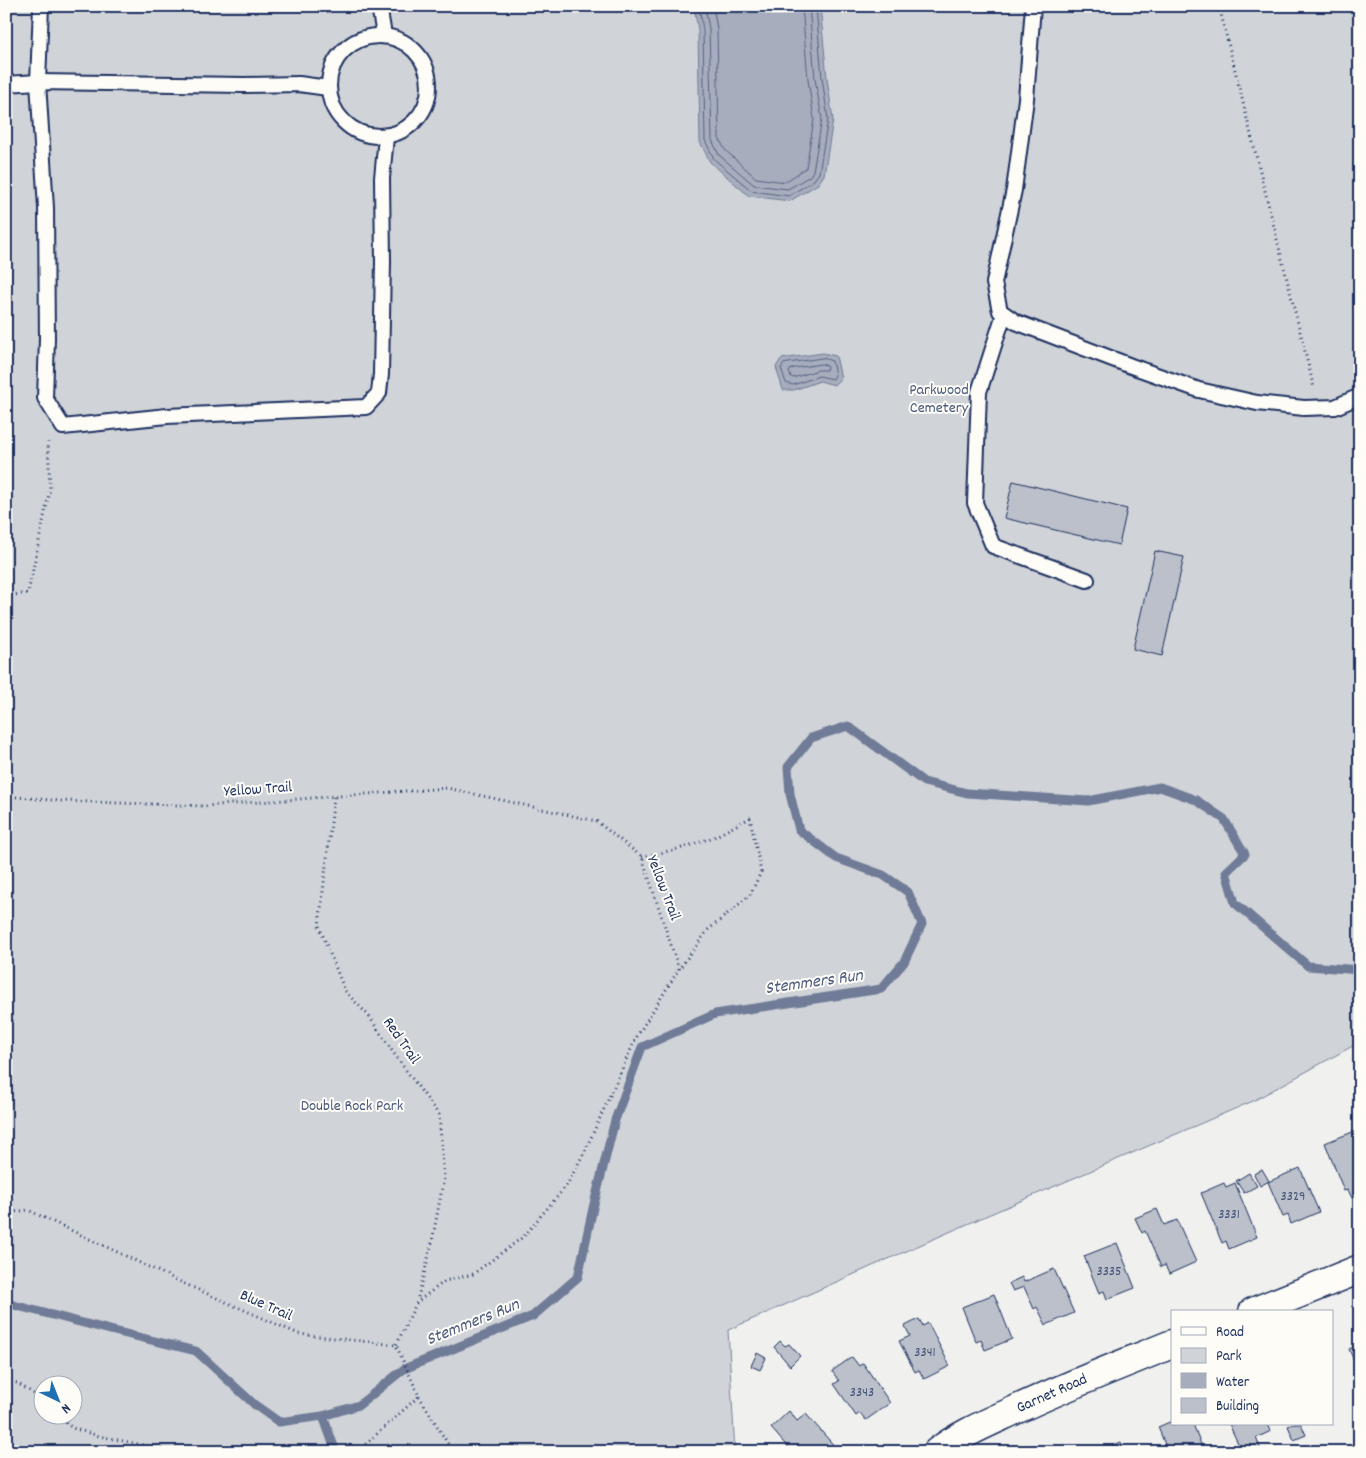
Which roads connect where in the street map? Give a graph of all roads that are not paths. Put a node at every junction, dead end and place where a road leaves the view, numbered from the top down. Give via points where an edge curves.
1 (41, 6) edge
2 (379, 6) edge
3 (1033, 6) edge
4 (384, 35) junction
5 (38, 82) junction
6 (6, 84) edge
7 (328, 88) junction
8 (386, 137) junction
9 (1004, 314) junction
10 (1360, 396) edge
11 (1087, 580) dead end
12 (1360, 1269) edge
13 (1258, 1310) edge
14 (1171, 1344) edge
15 (937, 1452) edge

1 - 5 lane
2 - 4 lane
3 - 9 lane via 1026,100 1014,190 994,283 1000,311
4 - 7 lane via 362,38 344,49 332,67
4 - 8 lane via 411,46 427,70 428,90 428,100 413,125
5 - 6 lane
5 - 7 lane via 300,84
5 - 8 lane via 46,208 45,398 63,427 167,416 366,407 379,393 381,374 382,178
7 - 8 lane via 336,115 358,133
9 - 10 lane via 1016,322 1199,390 1257,403 1304,408 1335,406
9 - 11 lane via 979,392 975,503 993,546
12 - 13 street
14 - 15 street, Garnet Road via 1019,1408

